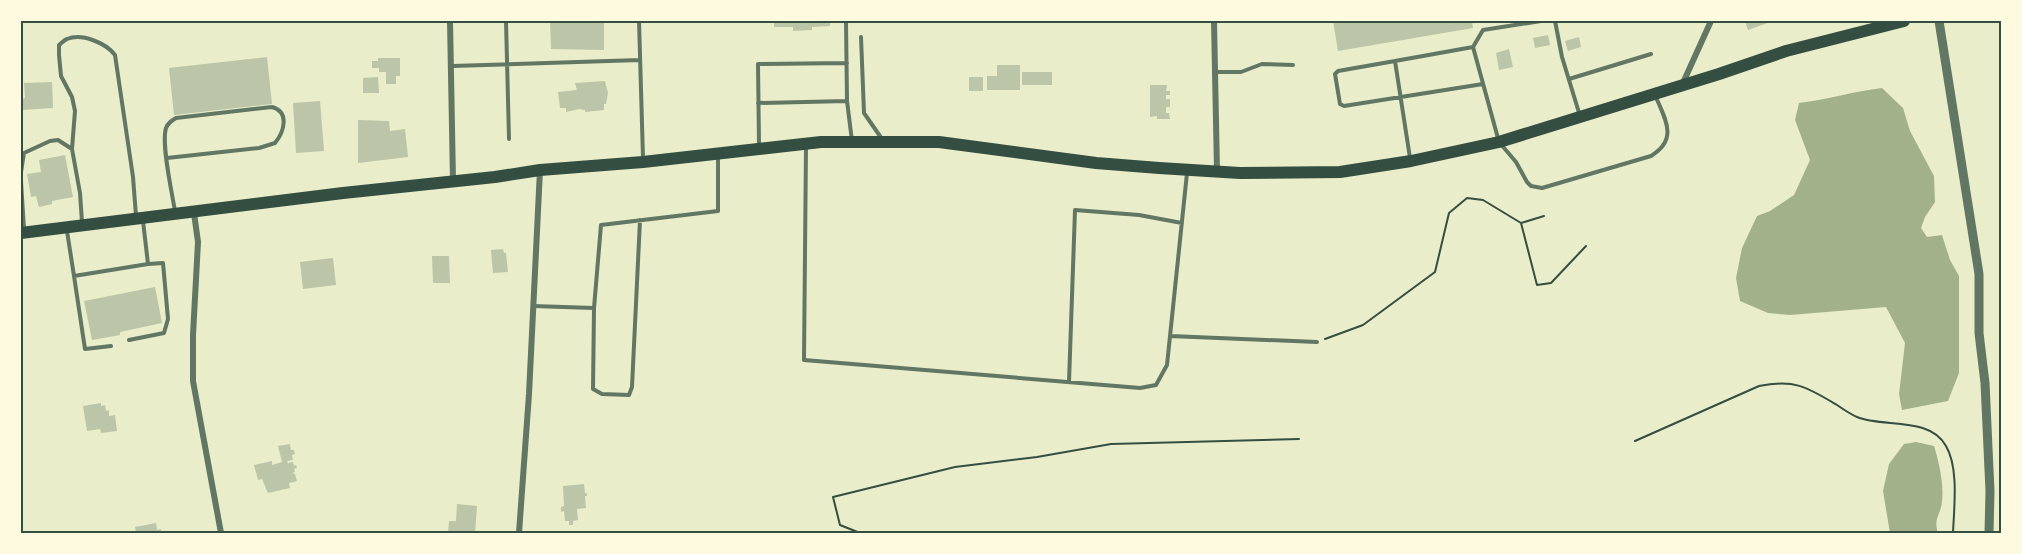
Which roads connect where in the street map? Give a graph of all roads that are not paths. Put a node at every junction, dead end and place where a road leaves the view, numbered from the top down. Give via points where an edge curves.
1 (450, 21) edge
2 (506, 21) edge
3 (639, 21) edge
4 (846, 21) edge
5 (1214, 21) edge
6 (1540, 21) edge
7 (1555, 21) edge
8 (1711, 21) edge
9 (1904, 21) edge
10 (1939, 21) edge
11 (861, 37) dead end
12 (1473, 47) junction
13 (1651, 54) dead end
14 (640, 60) junction
15 (1395, 61) junction
16 (846, 63) junction
17 (508, 64) junction
18 (1293, 65) dead end
19 (452, 66) junction
20 (1215, 72) junction
21 (1569, 79) junction
22 (1483, 84) junction
23 (1681, 86) junction
24 (1655, 94) junction
25 (1400, 96) junction
26 (847, 101) junction
27 (758, 103) junction
28 (1581, 118) junction
29 (508, 139) dead end
30 (852, 142) junction
31 (885, 142) junction
32 (1499, 142) junction
33 (806, 144) junction
34 (72, 149) junction
35 (759, 149) junction
36 (718, 153) junction
37 (167, 158) junction
38 (1411, 161) junction
39 (643, 162) junction
40 (1188, 169) junction
41 (540, 170) junction
42 (1216, 171) junction
43 (21, 172) edge
44 (453, 181) junction
45 (21, 182) edge
46 (22, 197) edge
47 (194, 213) junction
48 (175, 215) junction
49 (139, 219) junction
50 (640, 220) junction
51 (1182, 223) junction
52 (82, 226) junction
53 (67, 227) junction
54 (23, 232) edge
55 (148, 264) junction
56 (75, 276) junction
57 (533, 306) junction
58 (594, 308) junction
59 (1170, 336) junction
60 (129, 340) dead end
61 (1317, 342) road end
62 (111, 346) dead end
63 (1070, 382) junction
64 (221, 533) edge
65 (519, 533) edge
66 (1989, 533) edge

1 - 19 street
2 - 17 lane
3 - 14 lane
4 - 16 lane
5 - 20 street
6 - 12 lane via 1483,30
7 - 21 lane
8 - 23 street
9 - 23 main road via 1795,48
10 - 66 street via 1979,274
11 - 31 lane via 864,112
12 - 15 lane
12 - 22 lane
13 - 21 lane
14 - 17 lane
14 - 39 lane
15 - 25 lane
15 - 25 lane via 1335,74 1340,104 1344,106
16 - 26 lane
16 - 27 lane via 758,64
17 - 19 lane
17 - 29 lane
18 - 20 lane via 1262,64 1241,72
19 - 44 street
20 - 42 street
21 - 28 lane
22 - 25 lane
22 - 32 lane
23 - 24 main road
24 - 28 main road
24 - 32 lane via 1668,138 1650,156 1536,188 1527,182
25 - 38 lane
26 - 27 lane
26 - 30 lane
27 - 35 lane
28 - 32 main road
30 - 31 main road
30 - 33 main road
31 - 40 main road via 939,142 1096,163
32 - 38 main road
33 - 35 main road
33 - 63 lane via 804,360
34 - 43 lane via 58,141 33,147 24,153
34 - 49 lane via 74,104 58,55 60,45 67,39 78,38 100,42 115,55
34 - 52 lane
35 - 36 main road
36 - 39 main road
36 - 50 lane via 718,211
37 - 37 lane via 165,132 176,118 272,107 282,114 283,129 275,143
37 - 48 lane
38 - 42 main road via 1340,172
39 - 41 main road
40 - 42 main road
40 - 51 lane
41 - 44 main road
41 - 57 street
44 - 47 main road
45 - 46 lane
46 - 54 lane
47 - 48 main road
47 - 64 street via 198,242 194,381
48 - 49 main road
49 - 52 main road
49 - 55 lane
50 - 58 lane via 600,225
50 - 58 lane via 629,395 602,394 593,389
51 - 59 lane
51 - 63 lane via 1075,210
52 - 53 main road
53 - 54 main road
53 - 56 lane
55 - 56 lane
55 - 60 lane via 163,263 168,319 164,333
56 - 62 lane via 85,349
57 - 58 lane
57 - 65 street
59 - 61 lane
59 - 63 lane via 1167,365 1155,385 1140,388

